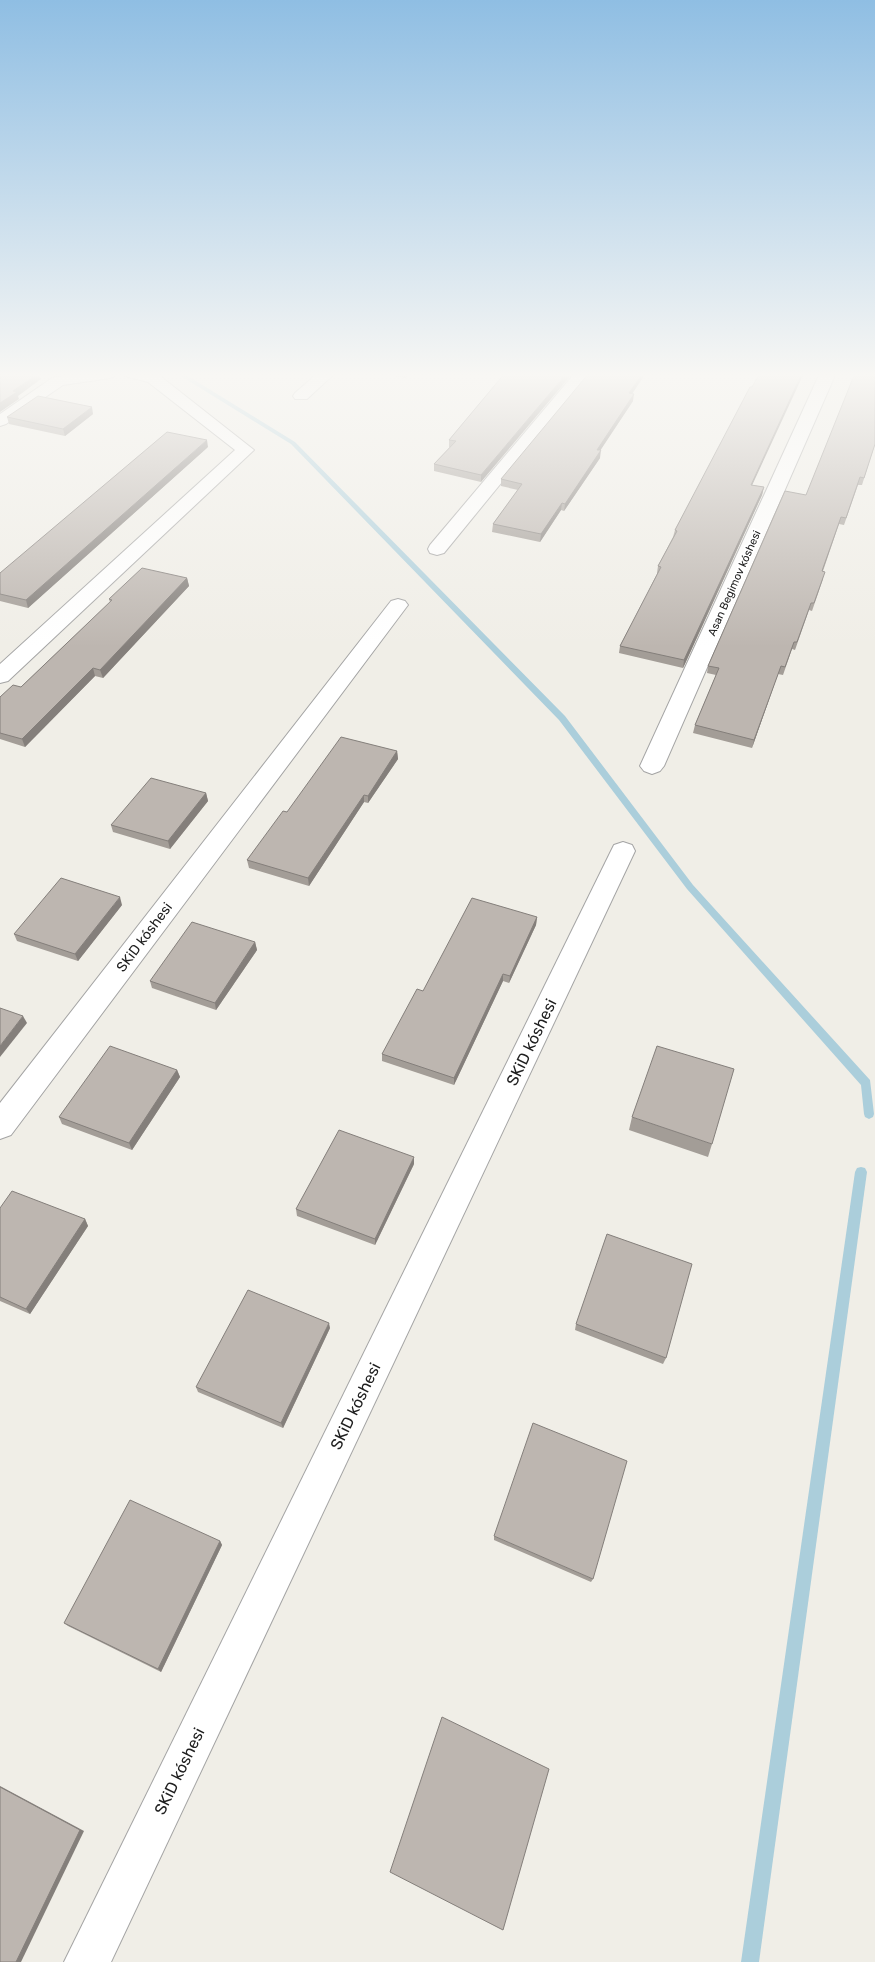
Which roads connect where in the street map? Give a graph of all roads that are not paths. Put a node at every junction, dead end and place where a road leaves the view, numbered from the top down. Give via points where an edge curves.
1 (229, 465) edge
2 (507, 465) edge
3 (787, 465) edge
4 (437, 549) dead end
5 (398, 605) dead end
6 (0, 676) edge
7 (652, 766) dead end
8 (623, 851) dead end
9 (0, 1126) edge
10 (88, 1962) edge

1 - 6 street
2 - 4 street
3 - 7 street, Asan Begimov kóshesi
5 - 9 street, SKiD kóshesi
8 - 10 street, SKiD kóshesi

